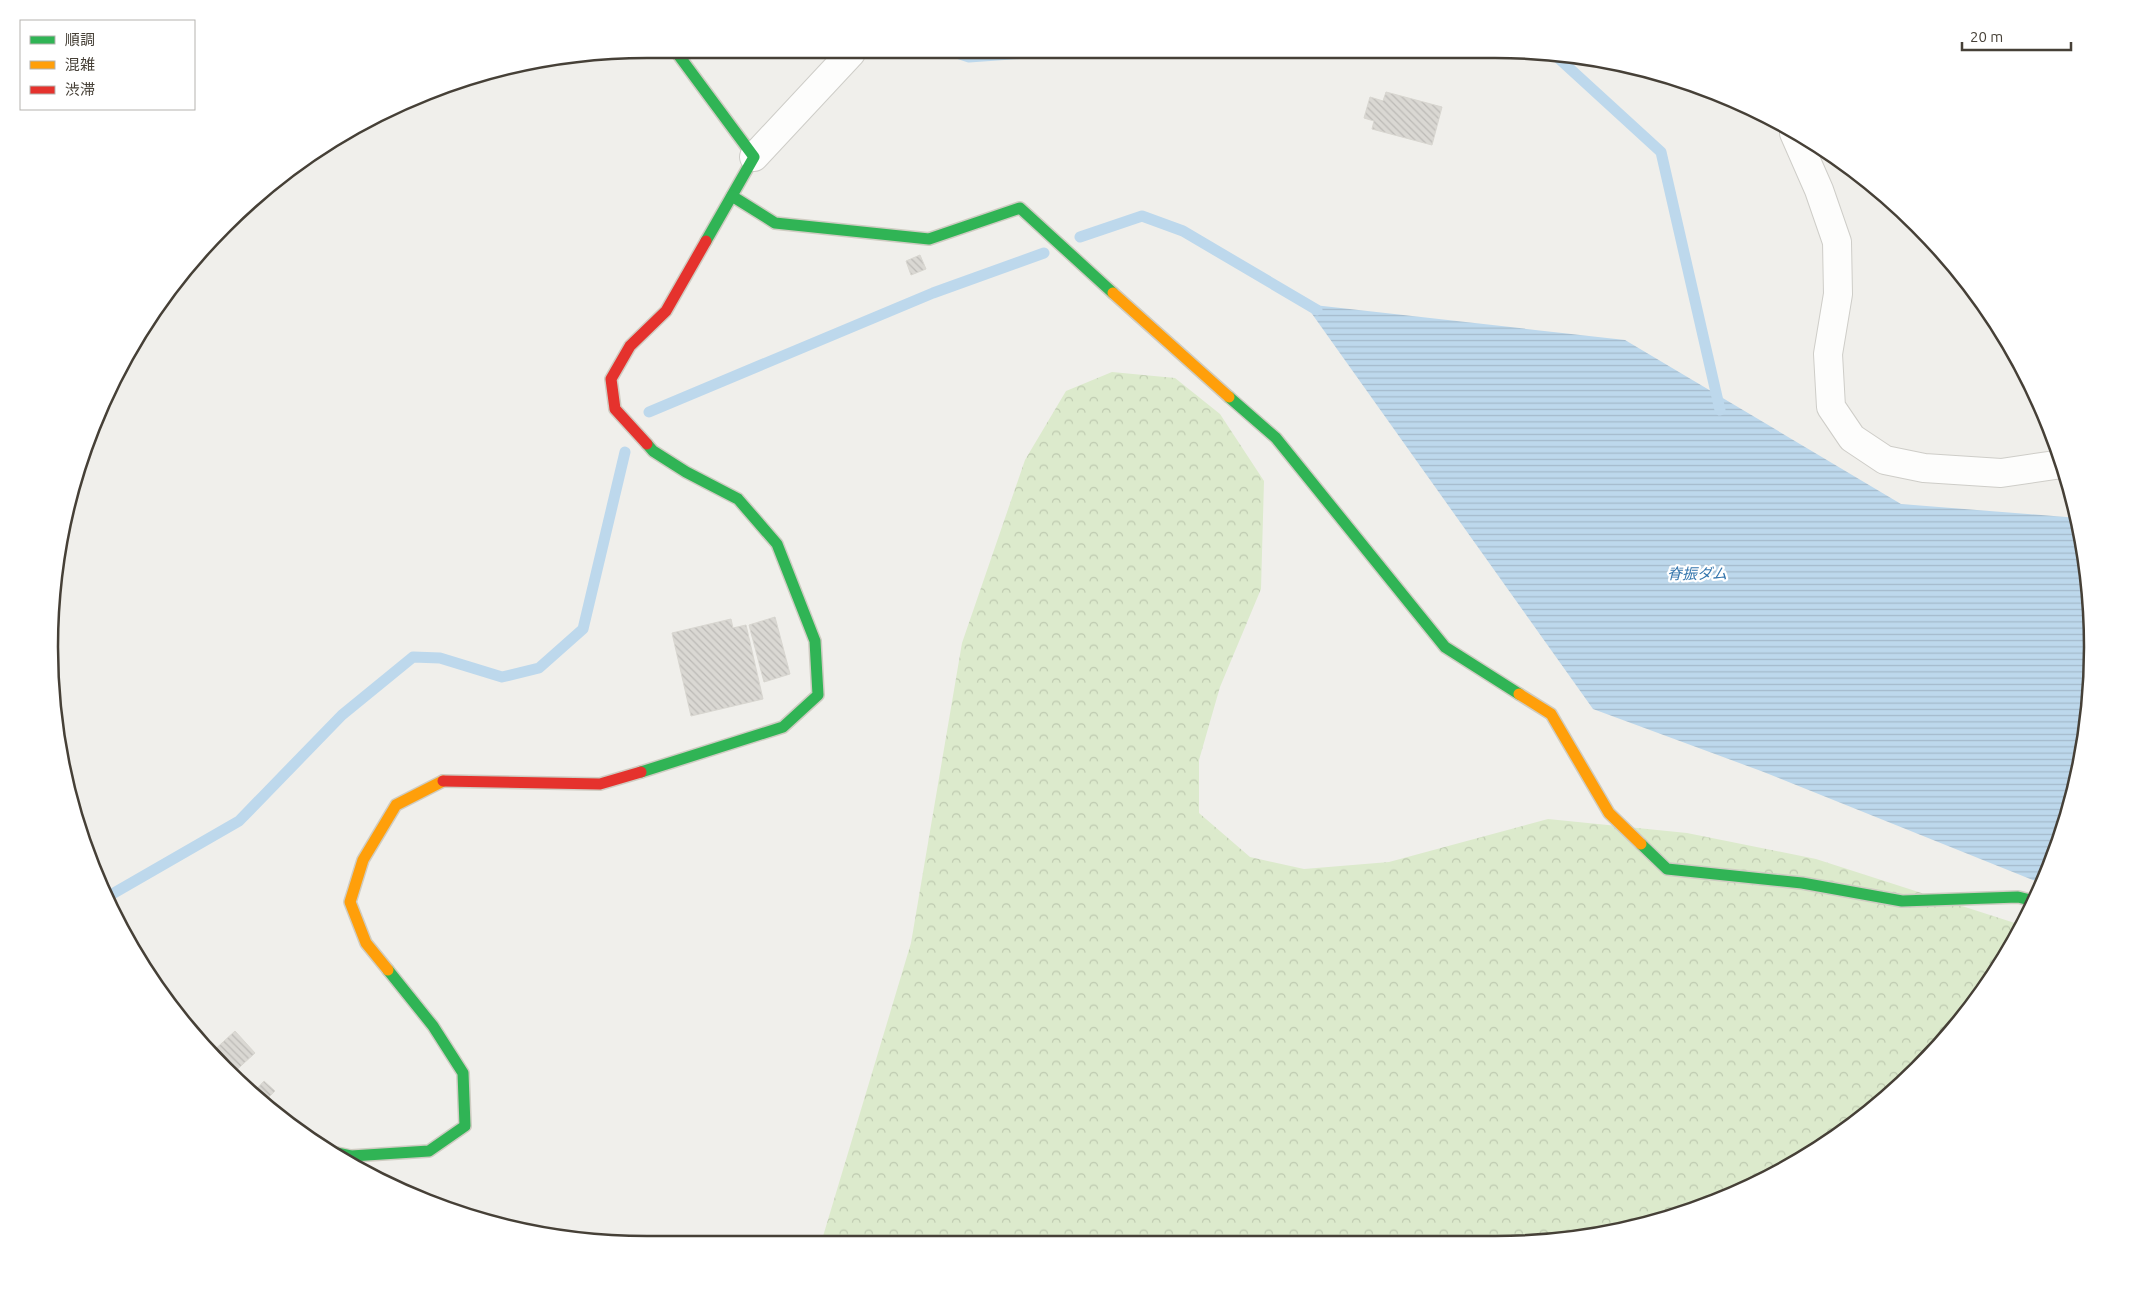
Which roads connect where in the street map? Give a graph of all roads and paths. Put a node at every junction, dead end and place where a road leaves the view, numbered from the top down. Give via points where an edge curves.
1 (680, 58) edge
2 (846, 58) edge
3 (1797, 141) edge
4 (754, 157) junction
5 (732, 196) junction
6 (2055, 465) edge
7 (2027, 899) edge
8 (350, 1156) edge

1 - 4 street
2 - 4 street
3 - 6 street via 1837,242 1838,294 1828,354 1831,407 1852,438 1885,460 1924,468 2001,473
4 - 5 street
5 - 7 street via 775,223 929,239 1020,208 1184,359 1276,438 1445,647 1551,714 1609,813 1667,869 1802,883 1902,901
5 - 8 street via 666,311 630,346 611,378 615,409 653,450 686,472 738,498 777,544 815,641 818,695 783,727 600,784 445,780 396,805 363,860 350,902 366,943 433,1026 463,1073 465,1126 429,1150

